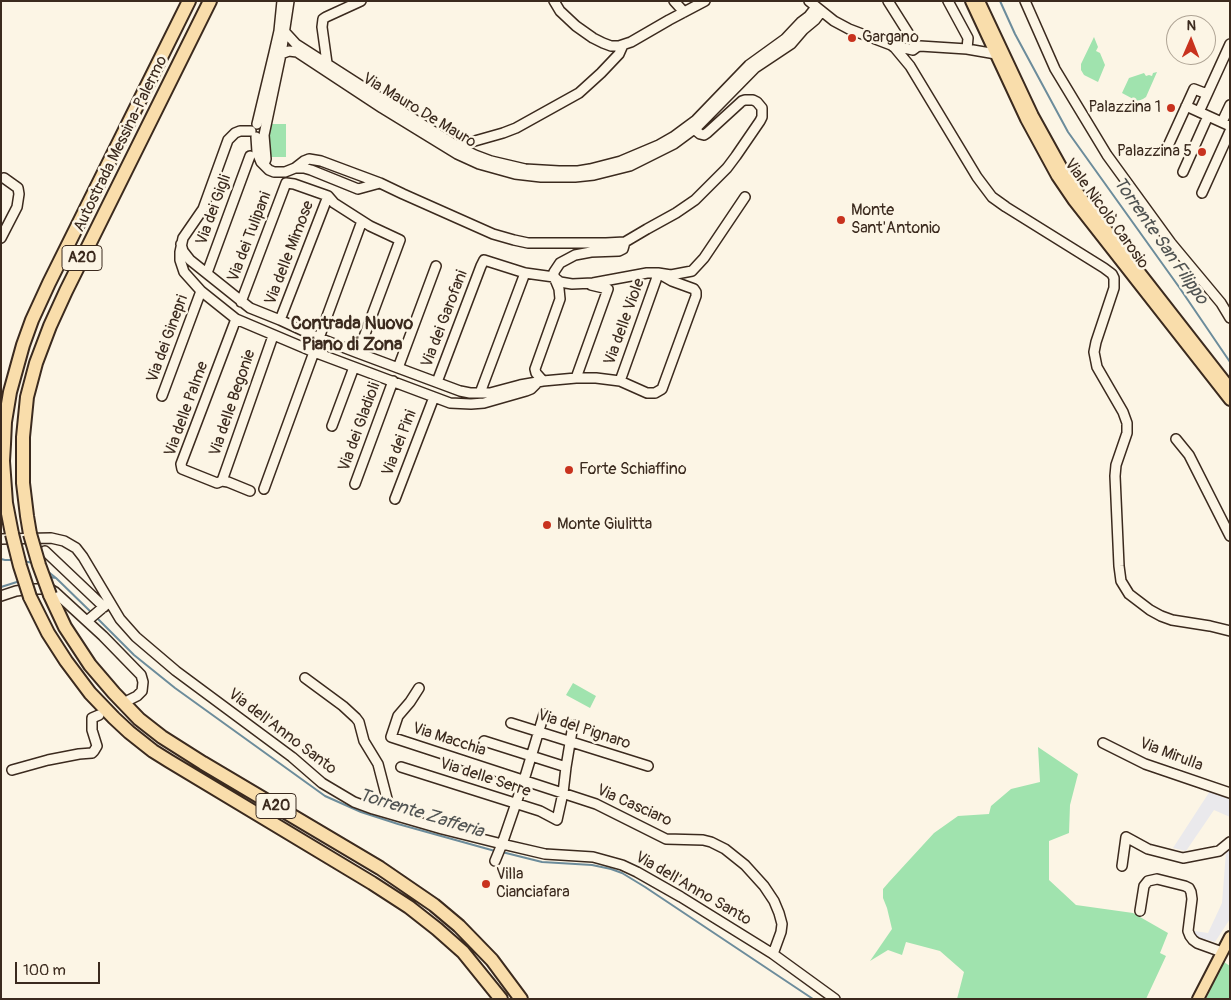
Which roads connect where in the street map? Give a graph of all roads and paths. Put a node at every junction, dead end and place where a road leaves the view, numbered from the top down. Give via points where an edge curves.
1 (188, 1) edge
2 (210, 1) edge
3 (282, 1) edge
4 (288, 1) edge
5 (362, 1) edge
6 (554, 1) edge
7 (674, 1) edge
8 (705, 1) edge
9 (888, 1) edge
10 (948, 1) edge
11 (971, 1) edge
12 (979, 1) edge
13 (1025, 1) edge
14 (815, 7) edge
15 (684, 12) junction
16 (282, 31) junction
17 (994, 41) junction
18 (1230, 44) edge
19 (623, 45) junction
20 (918, 46) junction
21 (895, 48) junction
22 (969, 50) junction
23 (278, 53) junction
24 (996, 54) junction
25 (327, 64) junction
26 (1207, 94) junction
27 (1230, 105) edge
28 (1186, 106) junction
29 (1203, 114) junction
30 (1226, 124) edge
31 (694, 129) junction
32 (259, 131) junction
33 (1230, 131) edge
34 (1168, 146) dead end
35 (455, 149) junction
36 (250, 156) dead end
37 (295, 168) junction
38 (1183, 172) dead end
39 (4, 178) dead end
40 (380, 183) junction
41 (1202, 193) dead end
42 (328, 196) junction
43 (744, 197) dead end
44 (362, 221) junction
45 (1, 238) edge
46 (625, 242) junction
47 (182, 244) junction
48 (436, 266) dead end
49 (207, 273) junction
50 (525, 273) junction
51 (658, 273) junction
52 (554, 277) junction
53 (585, 284) junction
54 (201, 291) junction
55 (241, 302) junction
56 (1230, 318) edge
57 (236, 319) junction
58 (280, 320) junction
59 (273, 336) junction
60 (319, 338) junction
61 (314, 352) junction
62 (358, 353) junction
63 (354, 368) junction
64 (398, 368) junction
65 (576, 378) junction
66 (392, 381) junction
67 (620, 381) junction
68 (437, 382) junction
69 (540, 382) junction
70 (1230, 388) edge
71 (480, 393) junction
72 (162, 396) dead end
73 (434, 397) junction
74 (1230, 400) edge
75 (332, 426) dead end
76 (1176, 439) dead end
77 (222, 482) junction
78 (355, 484) dead end
79 (264, 489) dead end
80 (250, 490) dead end
81 (395, 499) dead end
82 (6, 536) edge
83 (1230, 536) edge
84 (46, 552) dead end
85 (1, 596) edge
86 (105, 605) junction
87 (88, 620) junction
88 (1230, 631) edge
89 (305, 678) dead end
90 (419, 688) dead end
91 (129, 700) dead end
92 (544, 714) dead end
93 (99, 715) dead end
94 (511, 723) dead end
95 (573, 725) dead end
96 (539, 731) junction
97 (484, 741) dead end
98 (570, 741) junction
99 (1103, 743) dead end
100 (531, 756) junction
101 (648, 766) dead end
102 (401, 767) dead end
103 (566, 767) junction
104 (12, 770) dead end
105 (524, 780) junction
106 (563, 793) junction
107 (1230, 793) edge
108 (516, 803) junction
109 (391, 814) junction
110 (1230, 842) edge
111 (502, 846) junction
112 (496, 858) dead end
113 (1122, 866) dead end
114 (1140, 910) dead end
115 (1230, 937) edge
116 (1222, 952) junction
117 (773, 954) junction
118 (501, 999) edge
119 (522, 999) edge
120 (835, 999) edge
121 (1198, 999) edge

1 - 82 highway, Autostrada Messina-Palermo / A20 via 39,304 23,345 5,422
2 - 119 highway, Autostrada Messina-Palermo / A20, bridge via 66,291 38,357 27,397 23,483 30,534 39,565 65,627 90,665 145,724 203,764 380,868 434,905 492,960
3 - 16 street
4 - 16 street
5 - 25 street via 323,19
6 - 19 street via 560,11 593,38 611,46
7 - 15 street
8 - 15 street
9 - 20 street
10 - 22 street via 968,38
11 - 17 main road, Viale Nicolò Carosio
12 - 17 main road, Viale Nicolò Carosio
13 - 56 street via 1055,69 1107,155
14 - 21 street via 841,25
14 - 31 street, Via Mauro De Mauro via 815,20 791,44 756,68
14 - 35 street, Via Mauro De Mauro via 785,39 749,65 687,127 658,145 621,161 578,171 540,170 509,166
15 - 19 street
16 - 23 street
16 - 25 street, Via Mauro De Mauro
17 - 22 street
17 - 24 main road, Viale Nicolò Carosio
17 - 70 main road, Viale Nicolò Carosio via 1064,172 1081,197
18 - 26 street
19 - 35 street via 619,54 579,93 516,128
20 - 21 street via 913,50
20 - 22 street
21 - 88 street via 910,66 976,177 992,197 1112,274 1114,288 1096,342 1095,358 1127,423 1115,476 1121,581 1129,594 1161,616
22 - 24 street
23 - 32 street
23 - 35 street, Via Mauro De Mauro via 297,52 382,108
24 - 74 main road, Viale Nicolò Carosio via 1034,135 1066,190
25 - 35 street, Via Mauro De Mauro
26 - 28 street via 1194,89
26 - 29 street
27 - 30 street
28 - 29 street
28 - 34 street
29 - 30 street
29 - 38 street
31 - 35 street, Via Mauro De Mauro via 674,144 630,166 575,177 516,174 479,164
31 - 46 street via 704,134 745,100 753,100 762,108 760,121 736,156 695,200
32 - 37 street via 266,155 264,164 269,170 286,172
32 - 47 street via 240,131 228,140 203,209
33 - 41 street
36 - 49 street, Via dei Gigli
37 - 40 street via 311,170 358,189
37 - 40 street via 313,159
39 - 45 street via 18,188 19,194
40 - 46 street via 493,234 528,244
42 - 44 street
42 - 55 street, Via dei Tulipani via 286,183
42 - 58 street, Via delle Mimose
43 - 51 street via 692,271 670,275
44 - 60 street
44 - 62 street via 400,240
46 - 52 street via 619,251 575,255 560,263
47 - 49 street via 186,256
47 - 54 street via 180,260 184,272
48 - 64 street
49 - 55 street
50 - 52 street
50 - 68 street, Via dei Garofani via 484,260
50 - 71 street
51 - 53 street
51 - 67 street, Via delle Viole
51 - 67 street via 694,289 696,296 662,389 647,393
52 - 53 street via 560,282
52 - 69 street via 560,299 535,369
53 - 65 street via 608,289
54 - 57 street
54 - 72 street, Via dei Ginepri
55 - 58 street
57 - 59 street
57 - 77 street, Via delle Palme via 182,464 186,471
58 - 60 street
59 - 61 street
59 - 77 street, Via delle Begonie
60 - 62 street
61 - 63 street
61 - 79 street
62 - 64 street
63 - 66 street
63 - 75 street
64 - 68 street
65 - 67 street
65 - 69 street
66 - 73 street
66 - 78 street, Via dei Gladioli
68 - 71 street via 465,392
69 - 71 street
69 - 73 street via 526,391 484,403 450,403
73 - 81 street, Via dei Pini
76 - 83 street via 1189,455
77 - 80 street, Via delle Palme
82 - 86 street, Via dell'Anno Santo via 51,538 76,548
82 - 118 highway, A20, bridge via 45,626 66,661 114,718 153,751 409,907 463,952
84 - 86 street
85 - 87 street via 16,591 50,589
86 - 87 street
86 - 109 street, Via dell'Anno Santo via 129,631 176,671 322,783 354,802
87 - 91 street via 141,675 142,691
89 - 109 street via 359,722 364,741 378,764
90 - 105 street, Via Macchia via 398,716 391,737
92 - 96 street
93 - 104 street via 92,718 97,746 94,751
94 - 96 street, Via del Pignaro
95 - 98 street
96 - 98 street, Via del Pignaro
96 - 100 street
97 - 100 street
98 - 101 street, Via del Pignaro
98 - 103 street
99 - 107 street, Via Mirulla via 1145,764
100 - 103 street
100 - 105 street
102 - 108 street, Via delle Serre
103 - 106 street
105 - 106 street, Via Casciaro
105 - 108 street
106 - 108 street, Via delle Serre via 557,820
106 - 117 street, Via Casciaro via 603,807 666,839 703,840 730,853 745,865 774,901 782,928
108 - 111 street
109 - 111 street, Via dell'Anno Santo
110 - 113 street via 1220,851 1183,858 1148,850 1126,837
111 - 112 street
111 - 117 street, Via dell'Anno Santo via 545,854 593,857 622,865
114 - 116 street via 1144,886 1148,881 1157,880 1189,888 1192,900 1190,936
115 - 116 main road
116 - 121 main road
117 - 120 street, Via dell'Anno Santo

